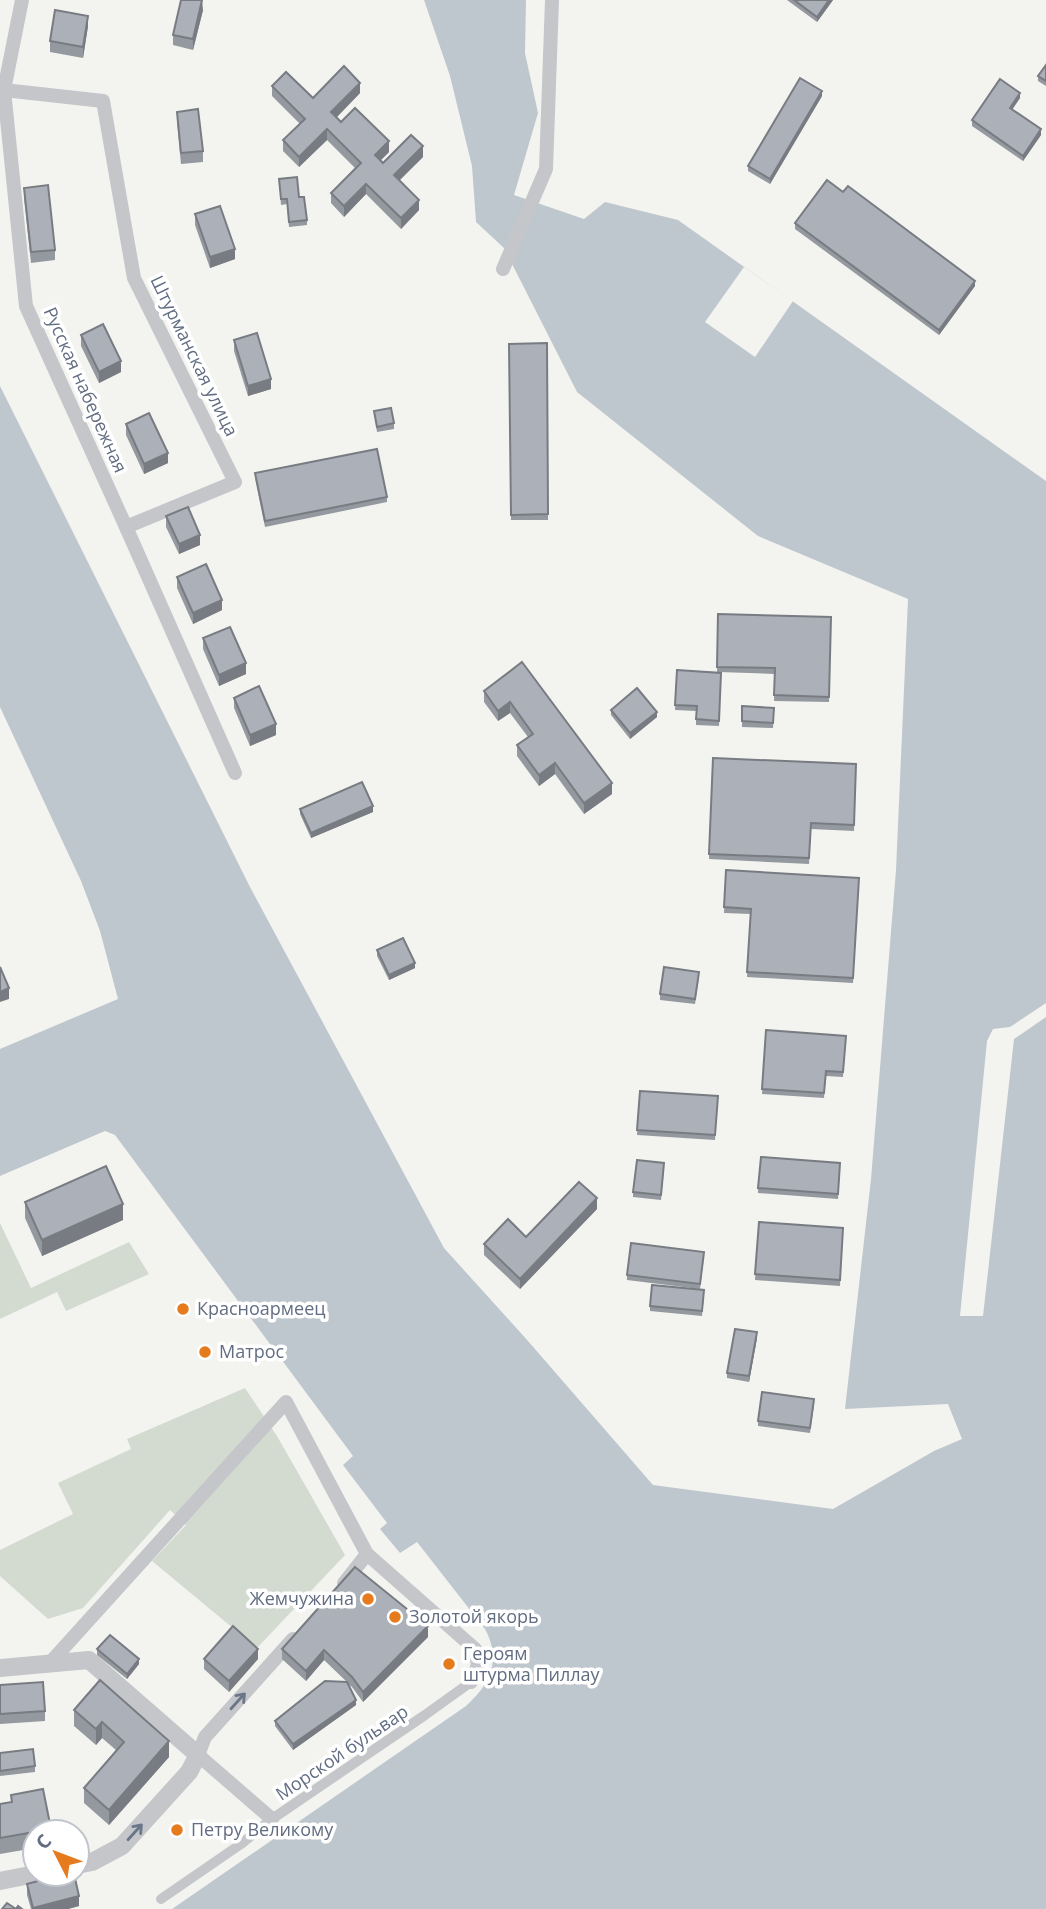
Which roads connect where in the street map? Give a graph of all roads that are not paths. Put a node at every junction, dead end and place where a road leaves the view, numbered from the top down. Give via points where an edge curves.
1 (22, 0) edge
2 (552, 0) edge
3 (5, 90) junction
4 (503, 269) dead end
5 (126, 527) junction
6 (235, 773) dead end
7 (367, 1554) junction
8 (339, 1589) edge
9 (303, 1628) edge
10 (49, 1664) junction
11 (0, 1668) edge
12 (471, 1682) joint
13 (198, 1755) junction
14 (272, 1819) junction
15 (91, 1862) edge
16 (21, 1877) edge
17 (0, 1881) edge
18 (161, 1899) dead end

1 - 3 street, Русская набережная
2 - 4 street via 546,169
3 - 5 street, Русская набережная via 26,306
3 - 5 street, Штурманская улица via 103,101 134,278 235,482
5 - 6 street, Русская набережная
7 - 8 street
7 - 10 street via 286,1402
7 - 12 street via 475,1649 478,1665
13 -> 9 street via 205,1737
10 - 11 street
10 - 13 street via 89,1660
12 - 14 street, Морской бульвар
13 - 14 street
15 -> 13 street via 122,1846 189,1772
14 - 18 street, Морской бульвар
16 - 17 street

